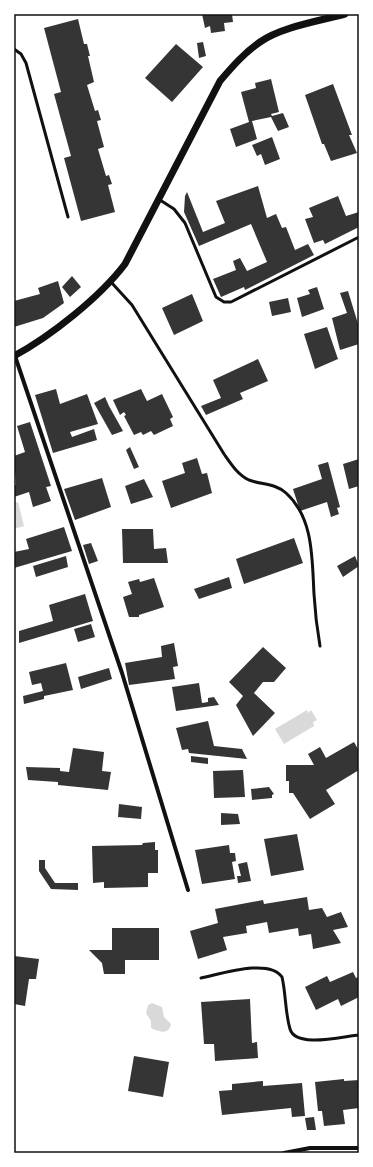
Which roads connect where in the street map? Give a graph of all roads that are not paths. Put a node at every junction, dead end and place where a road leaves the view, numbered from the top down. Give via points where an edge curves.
1 (345, 14) edge
2 (14, 48) edge
3 (160, 200) junction
4 (68, 218) dead end
5 (359, 237) edge
6 (111, 282) junction
7 (14, 356) edge
8 (320, 646) dead end
9 (188, 890) dead end
10 (201, 978) dead end
11 (359, 1034) edge
12 (359, 1148) edge
13 (284, 1153) edge

1 - 3 street via 286,30 261,41 238,60 220,81
2 - 4 lane via 26,63
3 - 5 lane via 174,209 185,222 216,297 224,302 231,302
3 - 6 street via 132,253
6 - 7 street via 40,340
6 - 8 lane via 132,305 234,468 248,480 275,486 287,494 301,515 312,552
7 - 9 street via 122,673
10 - 11 lane via 252,968 271,968 282,977 290,1029 297,1037 315,1040
12 - 13 street via 310,1148

